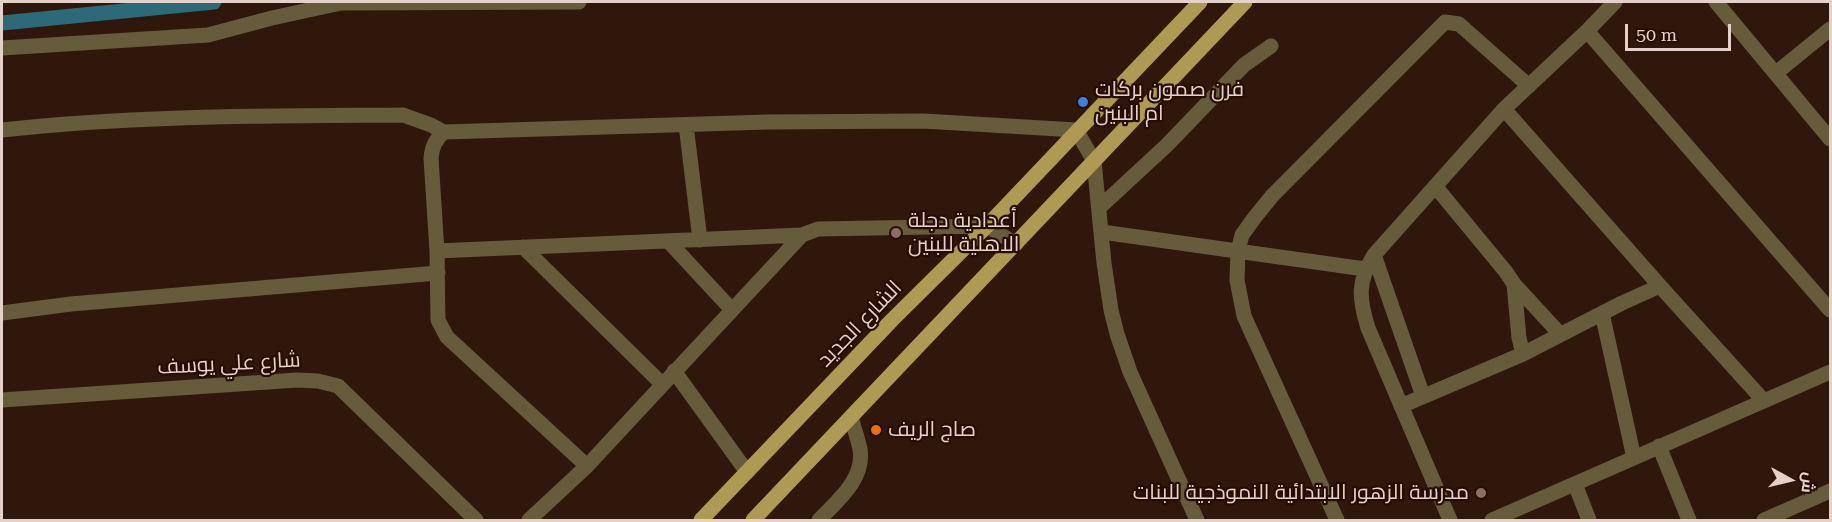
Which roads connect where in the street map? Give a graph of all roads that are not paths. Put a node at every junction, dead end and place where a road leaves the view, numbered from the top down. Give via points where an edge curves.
1 (579, 2) edge
2 (1200, 2) edge
3 (1245, 2) edge
4 (1615, 2) edge
5 (1716, 2) edge
6 (1830, 30) edge
7 (1587, 31) junction
8 (1271, 46) dead end
9 (2, 48) edge
10 (1776, 73) junction
11 (1528, 86) junction
12 (1504, 109) junction
13 (686, 125) junction
14 (2, 130) edge
15 (1076, 130) junction
16 (444, 132) junction
17 (1830, 139) edge
18 (1094, 161) junction
19 (1435, 186) junction
20 (1100, 207) junction
21 (987, 226) junction
22 (1101, 232) junction
23 (802, 235) junction
24 (700, 240) junction
25 (669, 242) junction
26 (1016, 244) junction
27 (523, 247) junction
28 (437, 251) junction
29 (1238, 251) junction
30 (1374, 255) junction
31 (1365, 269) junction
32 (438, 273) junction
33 (1514, 284) junction
34 (1660, 286) junction
35 (732, 310) junction
36 (1830, 310) edge
37 (1602, 313) junction
38 (2, 314) edge
39 (1560, 334) junction
40 (1523, 354) junction
41 (674, 371) junction
42 (1830, 372) edge
43 (662, 384) junction
44 (1423, 396) junction
45 (2, 400) edge
46 (1764, 401) junction
47 (1401, 406) junction
48 (851, 417) junction
49 (1659, 446) junction
50 (1634, 459) junction
51 (586, 466) junction
52 (747, 472) junction
53 (1575, 484) junction
54 (1829, 497) edge
55 (476, 520) edge
56 (529, 520) edge
57 (701, 520) edge
58 (753, 520) edge
59 (819, 520) edge
60 (1197, 520) edge
61 (1337, 520) edge
62 (1450, 520) edge
63 (1492, 520) edge
64 (1589, 520) edge
65 (1689, 520) edge
66 (1764, 520) edge

1 - 9 street via 340,3 208,35
2 - 15 main road, الشارع الجديد
3 - 18 main road
4 - 7 street
5 - 10 street
6 - 10 street
7 - 11 street
7 - 36 street
8 - 20 street via 1244,65
10 - 17 street
11 - 12 street
11 - 29 street via 1459,24 1445,22 1272,196 1242,235
12 - 19 street
12 - 34 street
13 - 15 street via 923,121
13 - 16 street
13 - 24 street
14 - 16 street via 200,116 403,116
15 - 18 street
15 - 21 main road, الشارع الجديد
16 - 28 street via 433,145 431,159
18 - 20 street
18 - 26 main road
19 - 30 street
19 - 33 street
20 - 22 street
21 - 23 street via 818,228
21 - 26 street
21 - 52 main road, الشارع الجديد
22 - 29 street
22 - 60 street via 1117,334 1130,372
23 - 24 street
23 - 35 street
24 - 25 street
25 - 27 street
25 - 35 street
26 - 48 main road
27 - 28 street
27 - 43 street
28 - 32 street
29 - 31 street
29 - 61 street via 1237,280 1244,316
30 - 31 street
30 - 44 street
31 - 47 street via 1361,306
32 - 38 street via 71,304
32 - 51 street via 438,320 447,337
33 - 39 street
33 - 40 street
34 - 37 street
34 - 46 street
35 - 41 street
37 - 39 street
37 - 50 street
39 - 40 street
40 - 44 street
41 - 43 street
41 - 52 street
42 - 46 street
43 - 51 street
44 - 47 street
45 - 55 street, شارع علي يوسف via 297,380 338,386
46 - 49 street
47 - 62 street
48 - 58 main road
48 - 59 street via 861,451 860,467 855,481
49 - 50 street
49 - 65 street
50 - 53 street
51 - 56 street
52 - 57 main road, الشارع الجديد
53 - 63 street
53 - 64 street
54 - 66 street

